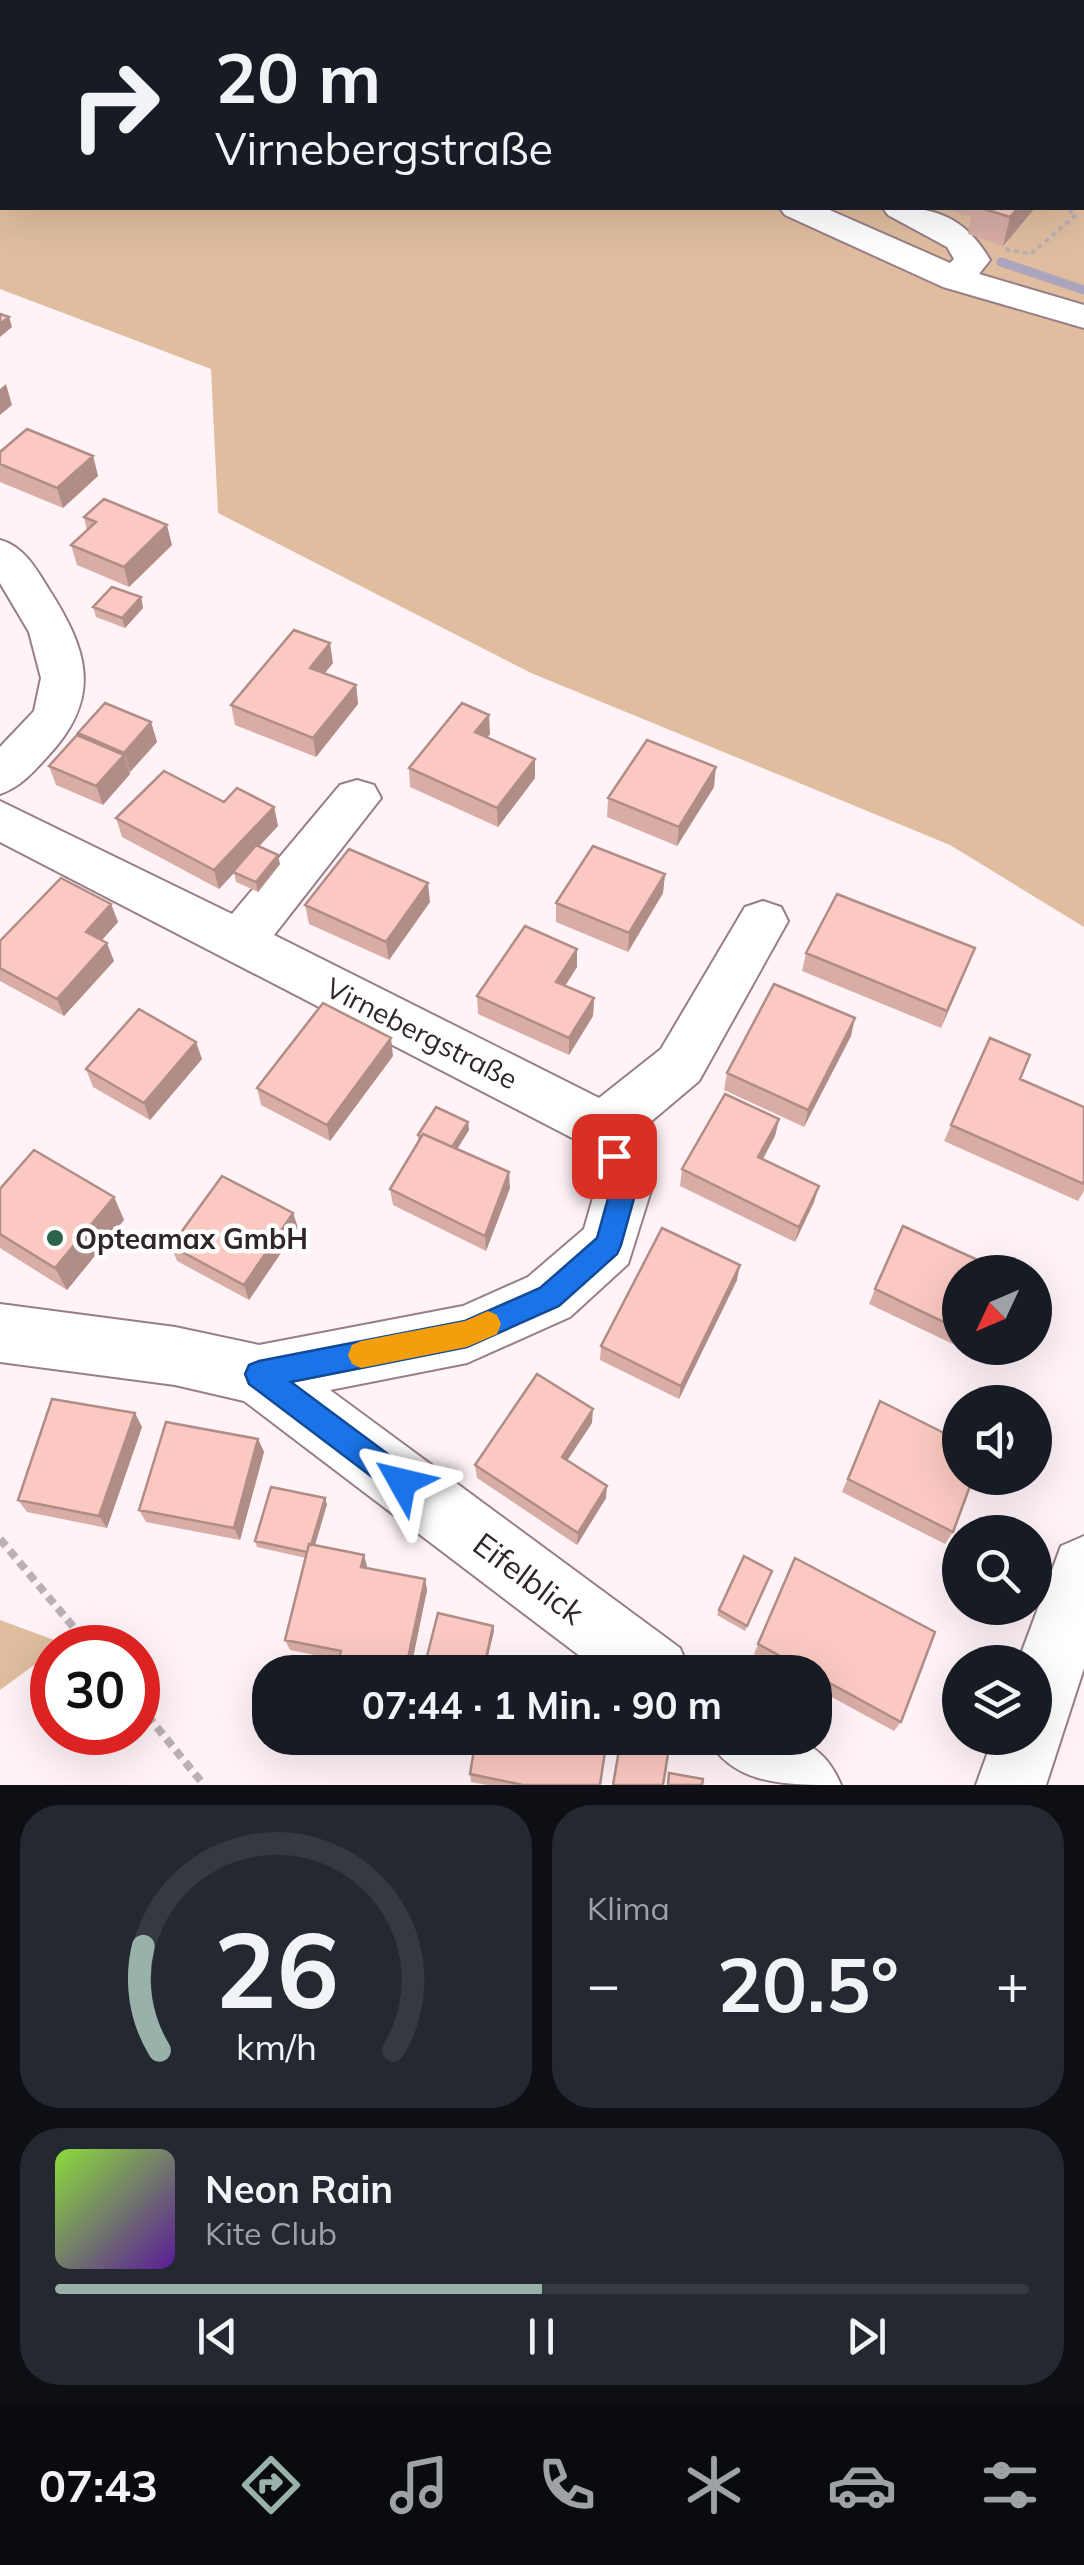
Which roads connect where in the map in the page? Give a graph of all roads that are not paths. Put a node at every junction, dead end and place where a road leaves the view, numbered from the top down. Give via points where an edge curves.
1 (801, 210) edge
2 (904, 210) edge
3 (956, 279) junction
4 (1084, 317) edge
5 (0, 554) edge
6 (0, 776) edge
7 (357, 798) dead end
8 (0, 820) edge
9 (762, 921) dead end
10 (240, 940) junction
11 (604, 1127) junction
12 (0, 1333) edge
13 (259, 1374) junction
14 (1084, 1569) edge
15 (633, 1655) edge
16 (1052, 1663) edge
17 (765, 1755) edge
18 (1021, 1755) edge
19 (806, 1785) edge
20 (1011, 1785) edge

1 - 3 street
2 - 3 street via 960,240 972,260
3 - 4 street
5 - 6 street via 58,644 66,680 55,717
7 - 10 street
8 - 10 street, Virnebergstraße
9 - 11 street via 680,1064
10 - 11 street, Virnebergstraße
11 - 13 street via 625,1184 608,1245 549,1297 467,1334
12 - 13 street
13 - 15 street, Eifelblick
14 - 16 street
17 - 19 street
18 - 20 street

